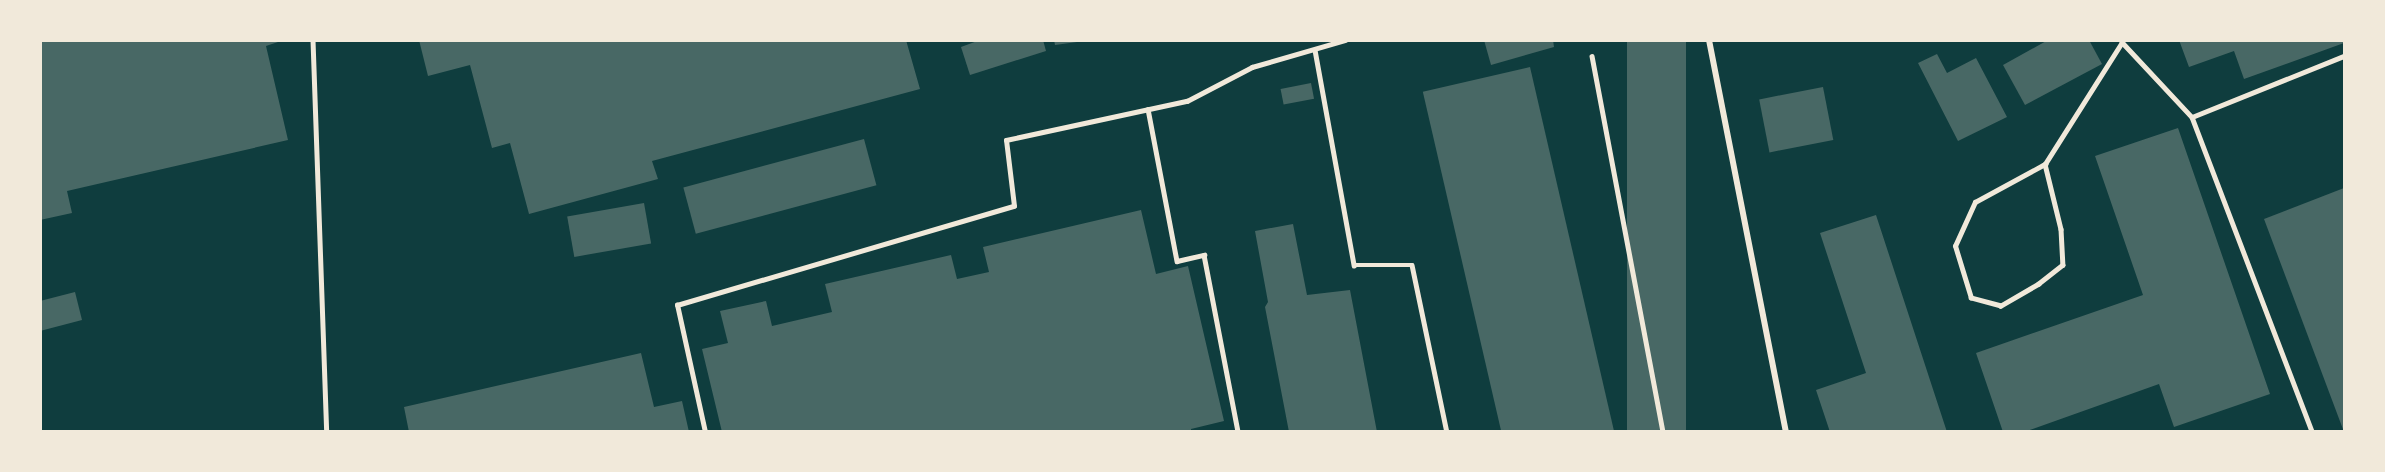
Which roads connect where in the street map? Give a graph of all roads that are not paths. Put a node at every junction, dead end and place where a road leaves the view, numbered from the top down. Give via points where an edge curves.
1 (313, 40) edge
2 (1345, 40) edge
3 (1709, 40) edge
4 (2122, 41) edge
5 (1315, 50) junction
6 (1592, 56) dead end
7 (2344, 57) edge
8 (1148, 109) junction
9 (2192, 117) junction
10 (2045, 164) junction
11 (327, 432) edge
12 (705, 432) edge
13 (1238, 432) edge
14 (1447, 432) edge
15 (1663, 432) edge
16 (1786, 432) edge
17 (2312, 432) edge

1 - 11 lane
2 - 5 lane
3 - 16 street
4 - 9 lane
4 - 10 lane
5 - 8 lane via 1252,67 1188,100
5 - 14 lane via 1354,265 1412,265
6 - 15 lane
7 - 9 lane
8 - 12 lane via 1006,140 1014,207 677,305
8 - 13 lane via 1177,261 1204,255
9 - 17 lane
10 - 10 lane via 1975,202 1955,246 1971,298 2001,306 2063,265 2061,229

